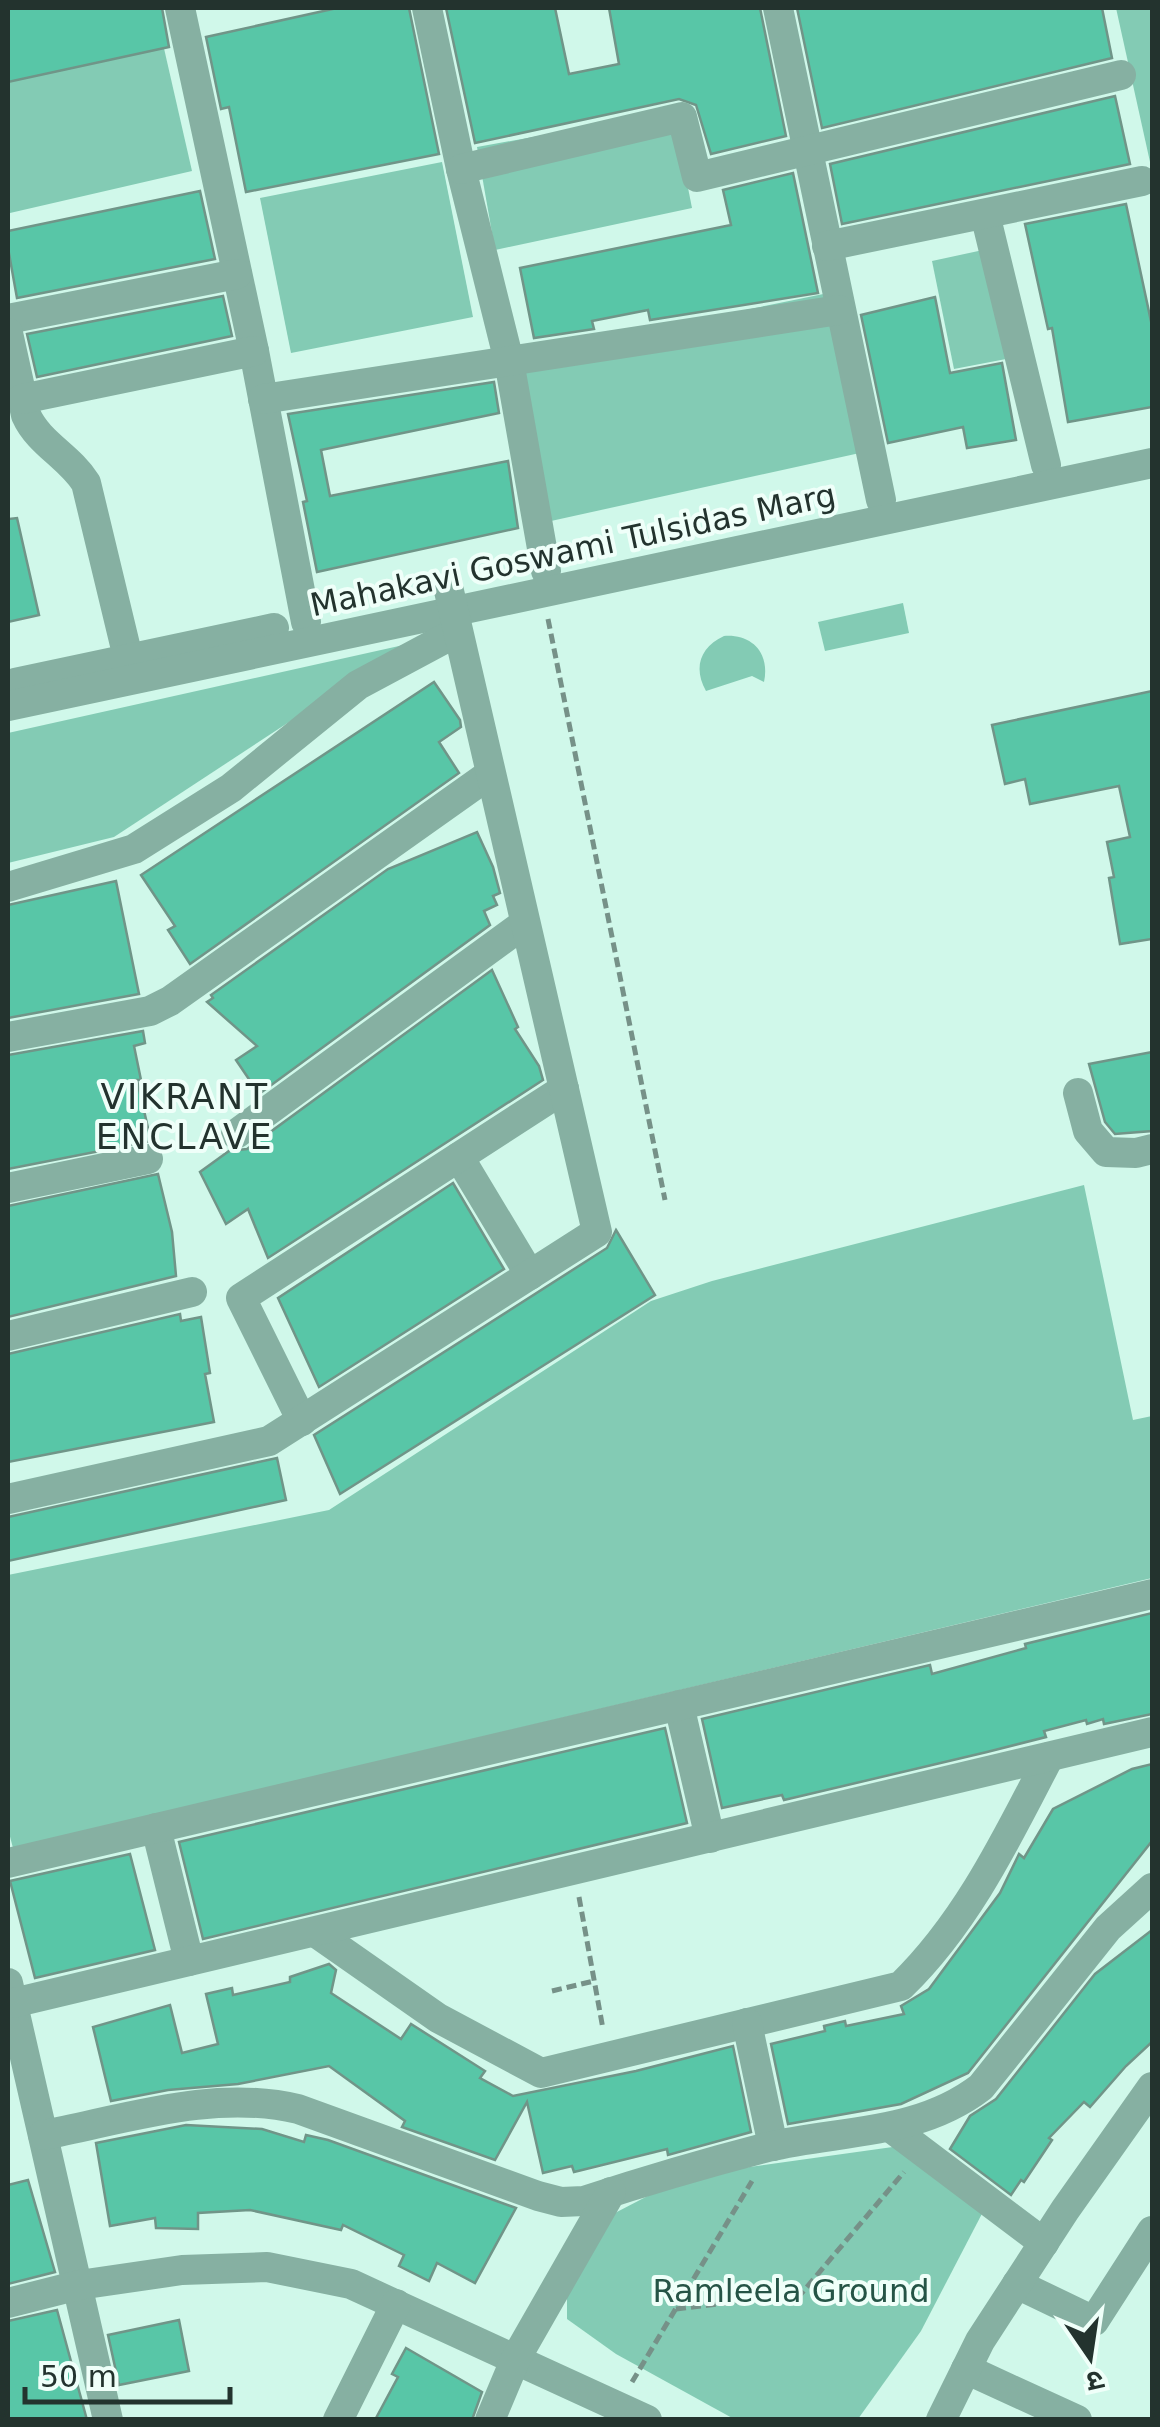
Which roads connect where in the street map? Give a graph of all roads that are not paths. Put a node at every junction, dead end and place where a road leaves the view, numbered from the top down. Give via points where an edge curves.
1 (180, 8) edge
2 (426, 8) edge
3 (778, 8) edge
4 (1121, 75) dead end
5 (806, 151) junction
6 (462, 169) junction
7 (1142, 181) dead end
8 (986, 214) junction
9 (826, 246) junction
10 (237, 274) junction
11 (839, 310) junction
12 (8, 318) edge
13 (8, 333) edge
14 (254, 351) junction
15 (509, 361) junction
16 (22, 399) junction
17 (263, 399) junction
18 (1152, 445) edge
19 (1152, 462) edge
20 (1046, 465) junction
21 (881, 500) junction
22 (544, 582) junction
23 (453, 612) junction
24 (306, 622) junction
25 (130, 669) junction
26 (8, 685) edge
27 (8, 706) edge
28 (490, 774) junction
29 (8, 887) edge
30 (525, 923) junction
31 (8, 1038) edge
32 (564, 1090) junction
33 (1078, 1094) dead end
34 (236, 1134) dead end
35 (1152, 1149) edge
36 (460, 1157) junction
37 (148, 1159) dead end
38 (8, 1188) edge
39 (530, 1275) junction
40 (192, 1292) dead end
41 (8, 1336) edge
42 (302, 1422) junction
43 (8, 1499) edge
44 (1152, 1594) edge
45 (679, 1705) junction
46 (1152, 1732) edge
47 (1049, 1757) junction
48 (156, 1828) junction
49 (710, 1838) junction
50 (8, 1863) edge
51 (1152, 1888) edge
52 (315, 1932) junction
53 (190, 1961) junction
54 (10, 1993) edge
55 (747, 2023) junction
56 (1152, 2087) edge
57 (890, 2127) junction
58 (43, 2135) junction
59 (773, 2146) junction
60 (612, 2192) junction
61 (1152, 2231) edge
62 (1044, 2242) junction
63 (1017, 2284) junction
64 (79, 2286) junction
65 (8, 2303) edge
66 (396, 2304) junction
67 (516, 2358) junction
68 (966, 2369) junction
69 (614, 2413) edge
70 (108, 2420) edge
71 (338, 2420) edge
72 (490, 2420) edge
73 (647, 2420) edge
74 (941, 2420) edge
75 (1077, 2420) edge

1 - 10 street
2 - 6 street
3 - 5 street
4 - 5 street
5 - 6 street via 697,178 682,116
5 - 9 street
6 - 15 street
7 - 8 street
8 - 9 street
8 - 20 street
9 - 11 street
10 - 12 street
10 - 14 street
11 - 15 street
11 - 21 street
13 - 16 street
14 - 16 street
14 - 17 street
15 - 17 street
15 - 22 street
16 - 25 street via 31,427 86,482
17 - 24 street
18 - 20 street, Mahakavi Goswami Tulsidas Marg
19 - 22 street, Mahakavi Goswami Tulsidas Marg
20 - 21 street, Mahakavi Goswami Tulsidas Marg
21 - 22 street, Mahakavi Goswami Tulsidas Marg
22 - 23 street, Mahakavi Goswami Tulsidas Marg
23 - 24 street, Mahakavi Goswami Tulsidas Marg
23 - 25 street, Mahakavi Goswami Tulsidas Marg
23 - 28 street
23 - 29 street via 231,788 134,850
24 - 25 street, Mahakavi Goswami Tulsidas Marg
25 - 26 street, Mahakavi Goswami Tulsidas Marg
25 - 27 street, Mahakavi Goswami Tulsidas Marg
28 - 30 street
28 - 31 street via 150,1011
30 - 32 street
30 - 34 street
32 - 36 street
32 - 39 street via 597,1232
33 - 35 street via 1088,1132 1106,1152
36 - 39 street
36 - 42 street via 242,1298
37 - 38 street
39 - 42 street
40 - 41 street
42 - 43 street via 269,1442
44 - 45 street
45 - 48 street
45 - 49 street
46 - 47 street
47 - 49 street
47 - 55 street via 985,1876 932,1956 901,1986
48 - 50 street
48 - 53 street
49 - 52 street
51 - 57 street via 1108,1928 980,2087 940,2111
52 - 53 street
52 - 55 street via 438,2018 541,2073
53 - 54 street
54 - 58 street
55 - 59 street
56 - 62 street
57 - 59 street
57 - 62 street
58 - 60 street via 212,2102 267,2102 546,2199 572,2202
58 - 64 street
59 - 60 street
60 - 67 street
61 - 63 street via 1094,2321
62 - 63 street
63 - 68 street
64 - 65 street
64 - 66 street via 182,2270 267,2267 350,2284
64 - 70 street
66 - 67 street
66 - 71 street
67 - 69 street
67 - 72 street
68 - 74 street
68 - 75 street
69 - 73 street

